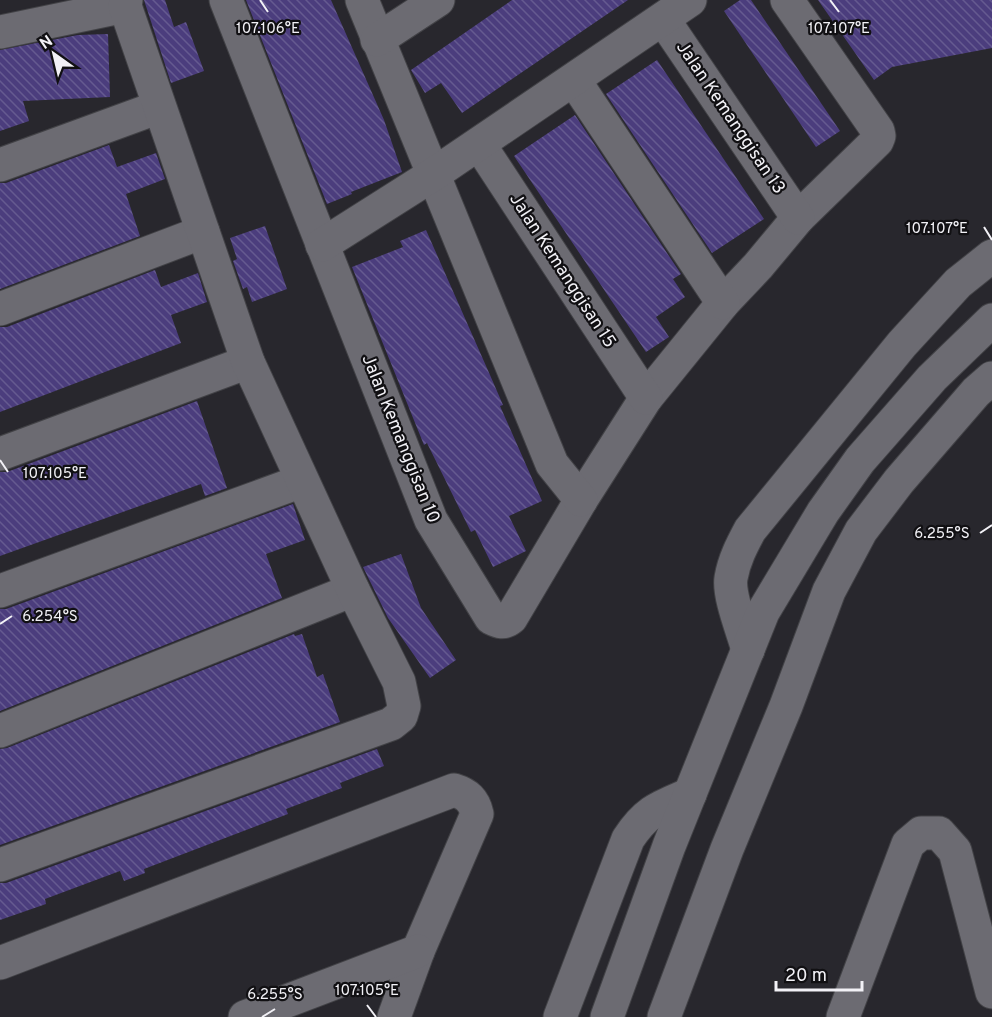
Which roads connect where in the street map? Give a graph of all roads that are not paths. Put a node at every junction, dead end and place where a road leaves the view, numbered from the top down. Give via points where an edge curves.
1 (226, 0) edge
2 (362, 0) edge
3 (438, 0) edge
4 (690, 0) edge
5 (787, 0) edge
6 (125, 3) edge
7 (663, 19) junction
8 (0, 32) edge
9 (377, 40) junction
10 (574, 80) junction
11 (159, 107) junction
12 (479, 144) junction
13 (0, 165) edge
14 (434, 174) junction
15 (798, 218) junction
16 (203, 232) junction
17 (322, 245) junction
18 (992, 256) edge
19 (723, 303) junction
20 (0, 309) edge
21 (992, 320) edge
22 (248, 362) junction
23 (992, 378) edge
24 (646, 398) junction
25 (0, 454) edge
26 (302, 481) junction
27 (581, 500) junction
28 (353, 590) junction
29 (0, 591) edge
30 (748, 650) junction
31 (0, 731) edge
32 (690, 794) junction
33 (0, 864) edge
34 (418, 951) junction
35 (0, 963) edge
36 (992, 992) edge
37 (859, 1002) edge
38 (671, 1015) edge
39 (245, 1017) edge
40 (394, 1017) edge
41 (560, 1017) edge
42 (607, 1017) edge
43 (843, 1017) edge

1 - 17 street, Jalan Kemanggisan 10
2 - 9 street
3 - 9 street
4 - 7 street
5 - 15 street via 879,136
6 - 8 street
6 - 11 street
7 - 10 street
7 - 15 street, Jalan Kemanggisan 13
9 - 14 street
10 - 12 street
10 - 19 street
11 - 13 street
11 - 16 street
12 - 14 street
12 - 24 street, Jalan Kemanggisan 15
14 - 17 street
14 - 27 street via 552,464
15 - 19 street
16 - 20 street
16 - 22 street
17 - 27 street, Jalan Kemanggisan 10 via 431,520 491,618 498,622 511,618
18 - 30 street via 958,283 902,344 750,530 731,580
19 - 24 street
21 - 30 street via 932,378 860,460 823,512 763,612
22 - 25 street
22 - 26 street
23 - 38 street via 886,498 861,531 829,591 727,849
24 - 27 street
26 - 28 street
26 - 29 street
28 - 31 street
28 - 33 street via 399,682 404,706 401,717 380,728
30 - 32 street
32 - 41 street via 639,821 628,838
32 - 42 street
34 - 35 street via 477,814 475,804 454,790
34 - 39 street
34 - 40 street
36 - 37 street via 955,851 939,833 921,833 908,844
37 - 43 street

